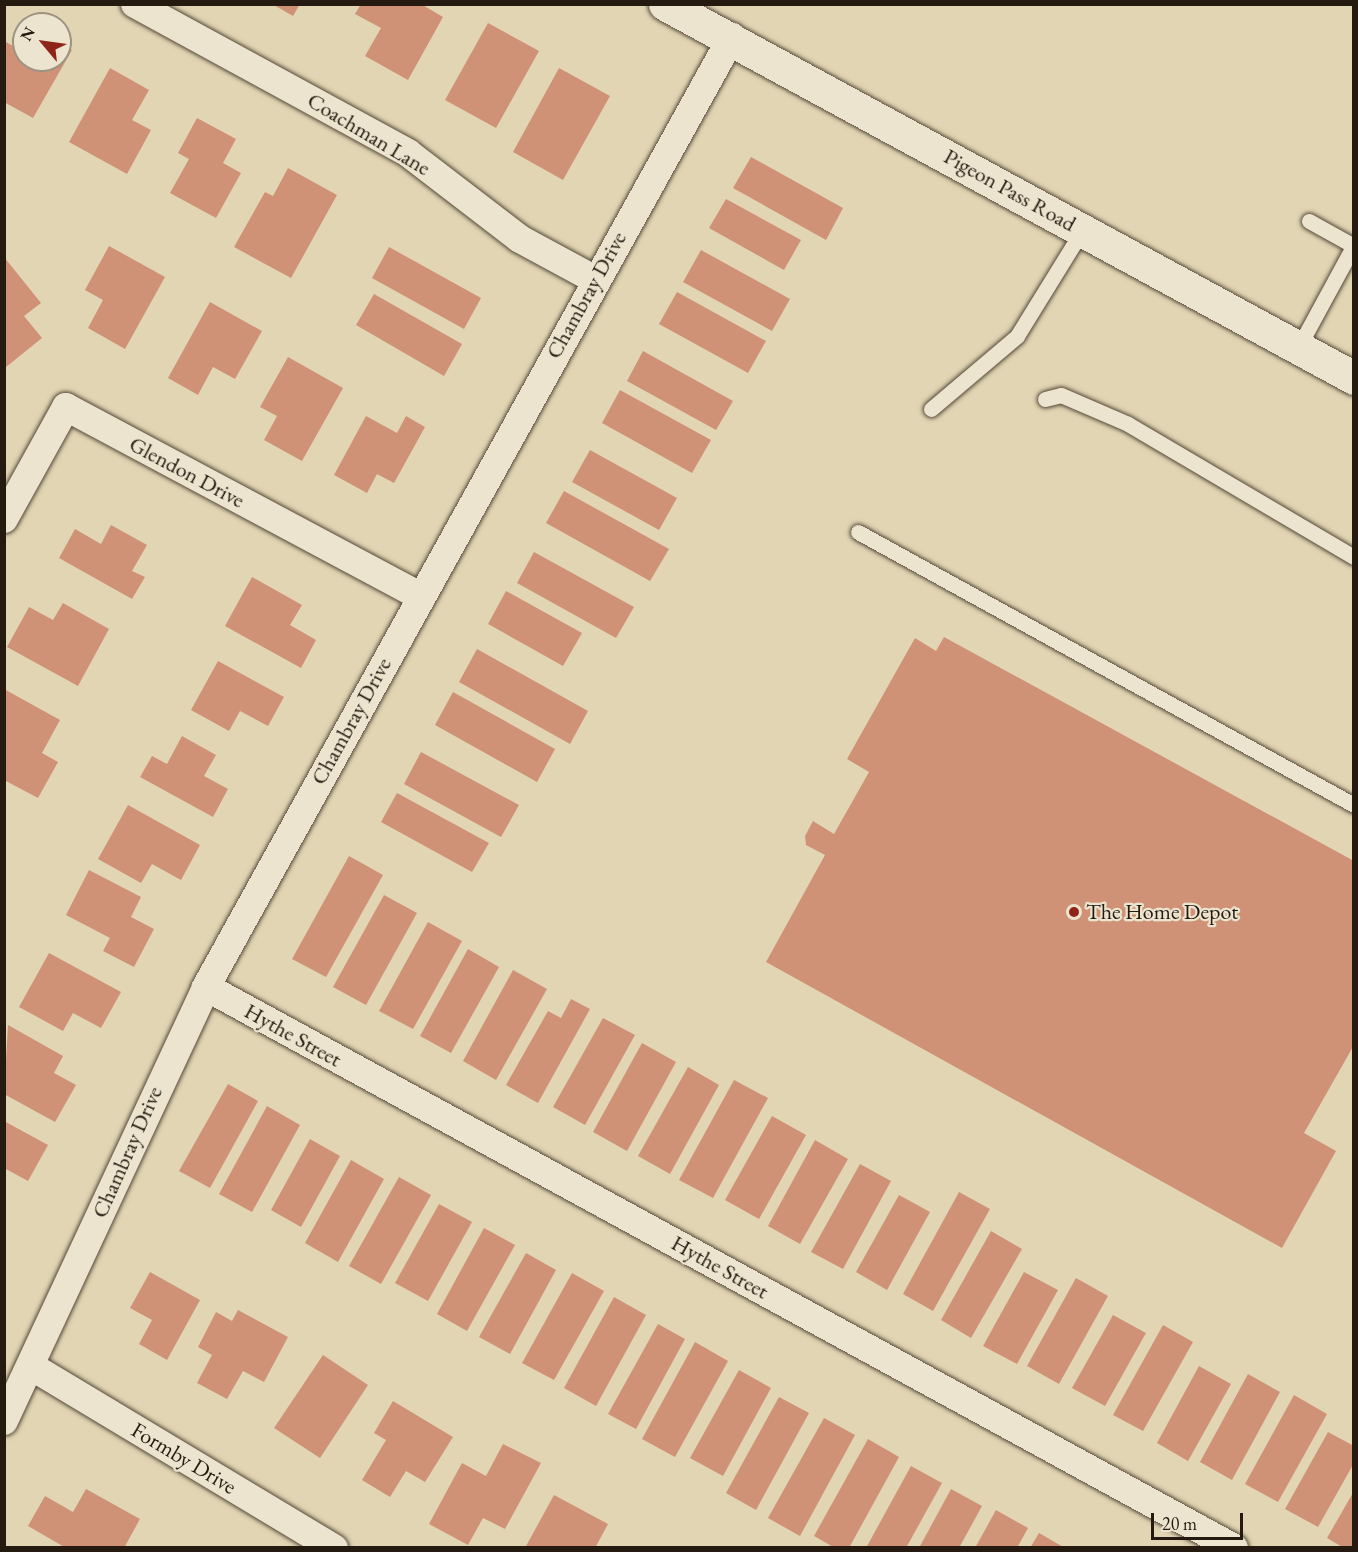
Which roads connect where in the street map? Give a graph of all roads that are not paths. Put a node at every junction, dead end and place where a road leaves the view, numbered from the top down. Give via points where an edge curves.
1 (135, 4) edge
2 (666, 4) edge
3 (732, 37) junction
4 (1309, 221) dead end
5 (1083, 229) junction
6 (1353, 246) edge
7 (594, 279) junction
8 (1298, 348) junction
9 (1353, 378) edge
10 (1045, 399) dead end
11 (931, 409) dead end
12 (4, 519) edge
13 (858, 532) dead end
14 (1353, 557) edge
15 (420, 596) junction
16 (1353, 805) edge
17 (206, 987) junction
18 (34, 1368) junction
19 (4, 1421) edge
20 (334, 1548) edge
21 (1234, 1548) edge

1 - 7 street, Coachman Lane via 408,153 519,239
2 - 3 main road, Pigeon Pass Road
3 - 5 main road, Pigeon Pass Road
3 - 7 street, Chambray Drive
4 - 6 lane
5 - 8 main road, Pigeon Pass Road
5 - 11 lane via 1017,336
6 - 8 lane
7 - 15 street, Chambray Drive
8 - 9 main road, Pigeon Pass Road
10 - 14 lane via 1061,395 1128,424
12 - 15 street, Glendon Drive via 66,408
13 - 16 lane
15 - 17 street, Chambray Drive
17 - 18 street, Chambray Drive
17 - 21 street, Hythe Street
18 - 19 street, Chambray Drive
18 - 20 street, Formby Drive

